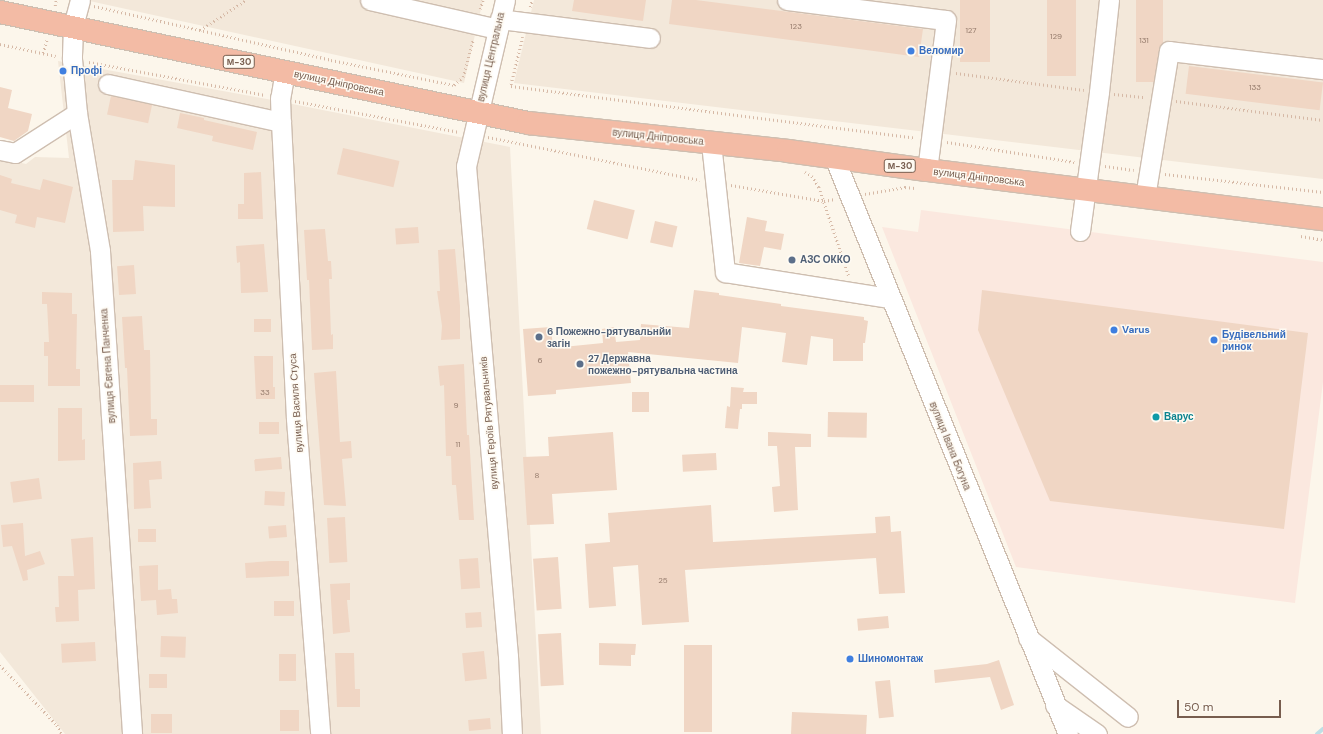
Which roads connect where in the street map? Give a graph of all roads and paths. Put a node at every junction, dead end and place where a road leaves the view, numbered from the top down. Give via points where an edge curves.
1 (56, 0) edge
2 (246, 0) edge
3 (370, 0) edge
4 (482, 0) edge
5 (504, 0) edge
6 (532, 0) edge
7 (786, 0) edge
8 (1109, 0) edge
9 (79, 1) edge
10 (55, 6) dead end
11 (0, 12) edge
12 (526, 23) junction
13 (499, 24) junction
14 (476, 25) junction
15 (73, 27) junction
16 (199, 30) junction
17 (650, 38) dead end
18 (47, 39) dead end
19 (0, 44) edge
20 (43, 53) junction
21 (72, 59) junction
22 (1323, 69) edge
23 (286, 71) junction
24 (939, 71) junction
25 (108, 84) dead end
26 (1099, 92) junction
27 (1161, 99) junction
28 (78, 113) junction
29 (478, 113) junction
30 (1323, 120) edge
31 (280, 122) junction
32 (930, 140) junction
33 (711, 142) junction
34 (0, 150) edge
35 (834, 157) junction
36 (1088, 164) junction
37 (800, 168) dead end
38 (927, 170) junction
39 (1149, 172) junction
40 (1084, 190) junction
41 (1323, 192) edge
42 (1145, 197) junction
43 (1323, 219) edge
44 (1080, 231) dead end
45 (849, 278) dead end
46 (890, 298) junction
47 (1027, 637) junction
48 (0, 665) edge
49 (1055, 705) junction
50 (1128, 717) dead end
51 (62, 734) edge
52 (132, 734) edge
53 (320, 734) edge
54 (512, 734) edge
55 (1068, 734) edge
56 (1095, 734) edge

1 - 10 path
2 - 16 path
3 - 14 street
4 - 14 path
5 - 13 street, вулиця Центральна
6 - 12 path
7 - 24 street via 946,20
8 - 26 street
9 - 15 street, вулиця Євгена Панченка
9 - 16 path
11 - 15 highway, вулиця Дніпровська / М-30
12 - 13 street
12 - 17 street
12 - 32 path via 511,86
13 - 14 street
13 - 29 street, вулиця Центральна
14 - 16 path via 463,77 454,85
15 - 21 street, вулиця Євгена Панченка
15 - 23 highway, вулиця Дніпровська / М-30
18 - 20 path
19 - 20 path
20 - 21 path
21 - 28 street, вулиця Євгена Панченка
22 - 27 street via 1169,50
23 - 29 highway, вулиця Дніпровська / М-30
23 - 31 street, вулиця Василя Стуса via 280,98
24 - 26 path
24 - 32 street
25 - 31 street
26 - 27 path
26 - 36 street
27 - 30 path
27 - 39 street
28 - 34 street via 15,153
28 - 52 street, вулиця Євгена Панченка via 100,251
29 - 33 highway, вулиця Дніпровська / М-30 via 528,123
29 - 54 street, вулиця Героїв Рятувальників via 466,166
31 - 53 street, вулиця Василя Стуса via 296,419
32 - 36 path
32 - 38 street
33 - 35 highway, вулиця Дніпровська / М-30
33 - 46 street via 725,272
35 - 38 highway, вулиця Дніпровська / М-30
35 - 46 street, вулиця Івана Богуна
36 - 39 path
36 - 40 street
37 - 45 path via 812,176 819,187
38 - 40 highway, вулиця Дніпровська / М-30
39 - 41 path
39 - 42 street
40 - 42 highway, вулиця Дніпровська / М-30
40 - 44 street
42 - 43 highway, вулиця Дніпровська / М-30
46 - 47 street, вулиця Івана Богуна
47 - 49 street, вулиця Івана Богуна
47 - 50 street
48 - 51 path via 57,725
49 - 55 street, вулиця Івана Богуна
49 - 56 street

